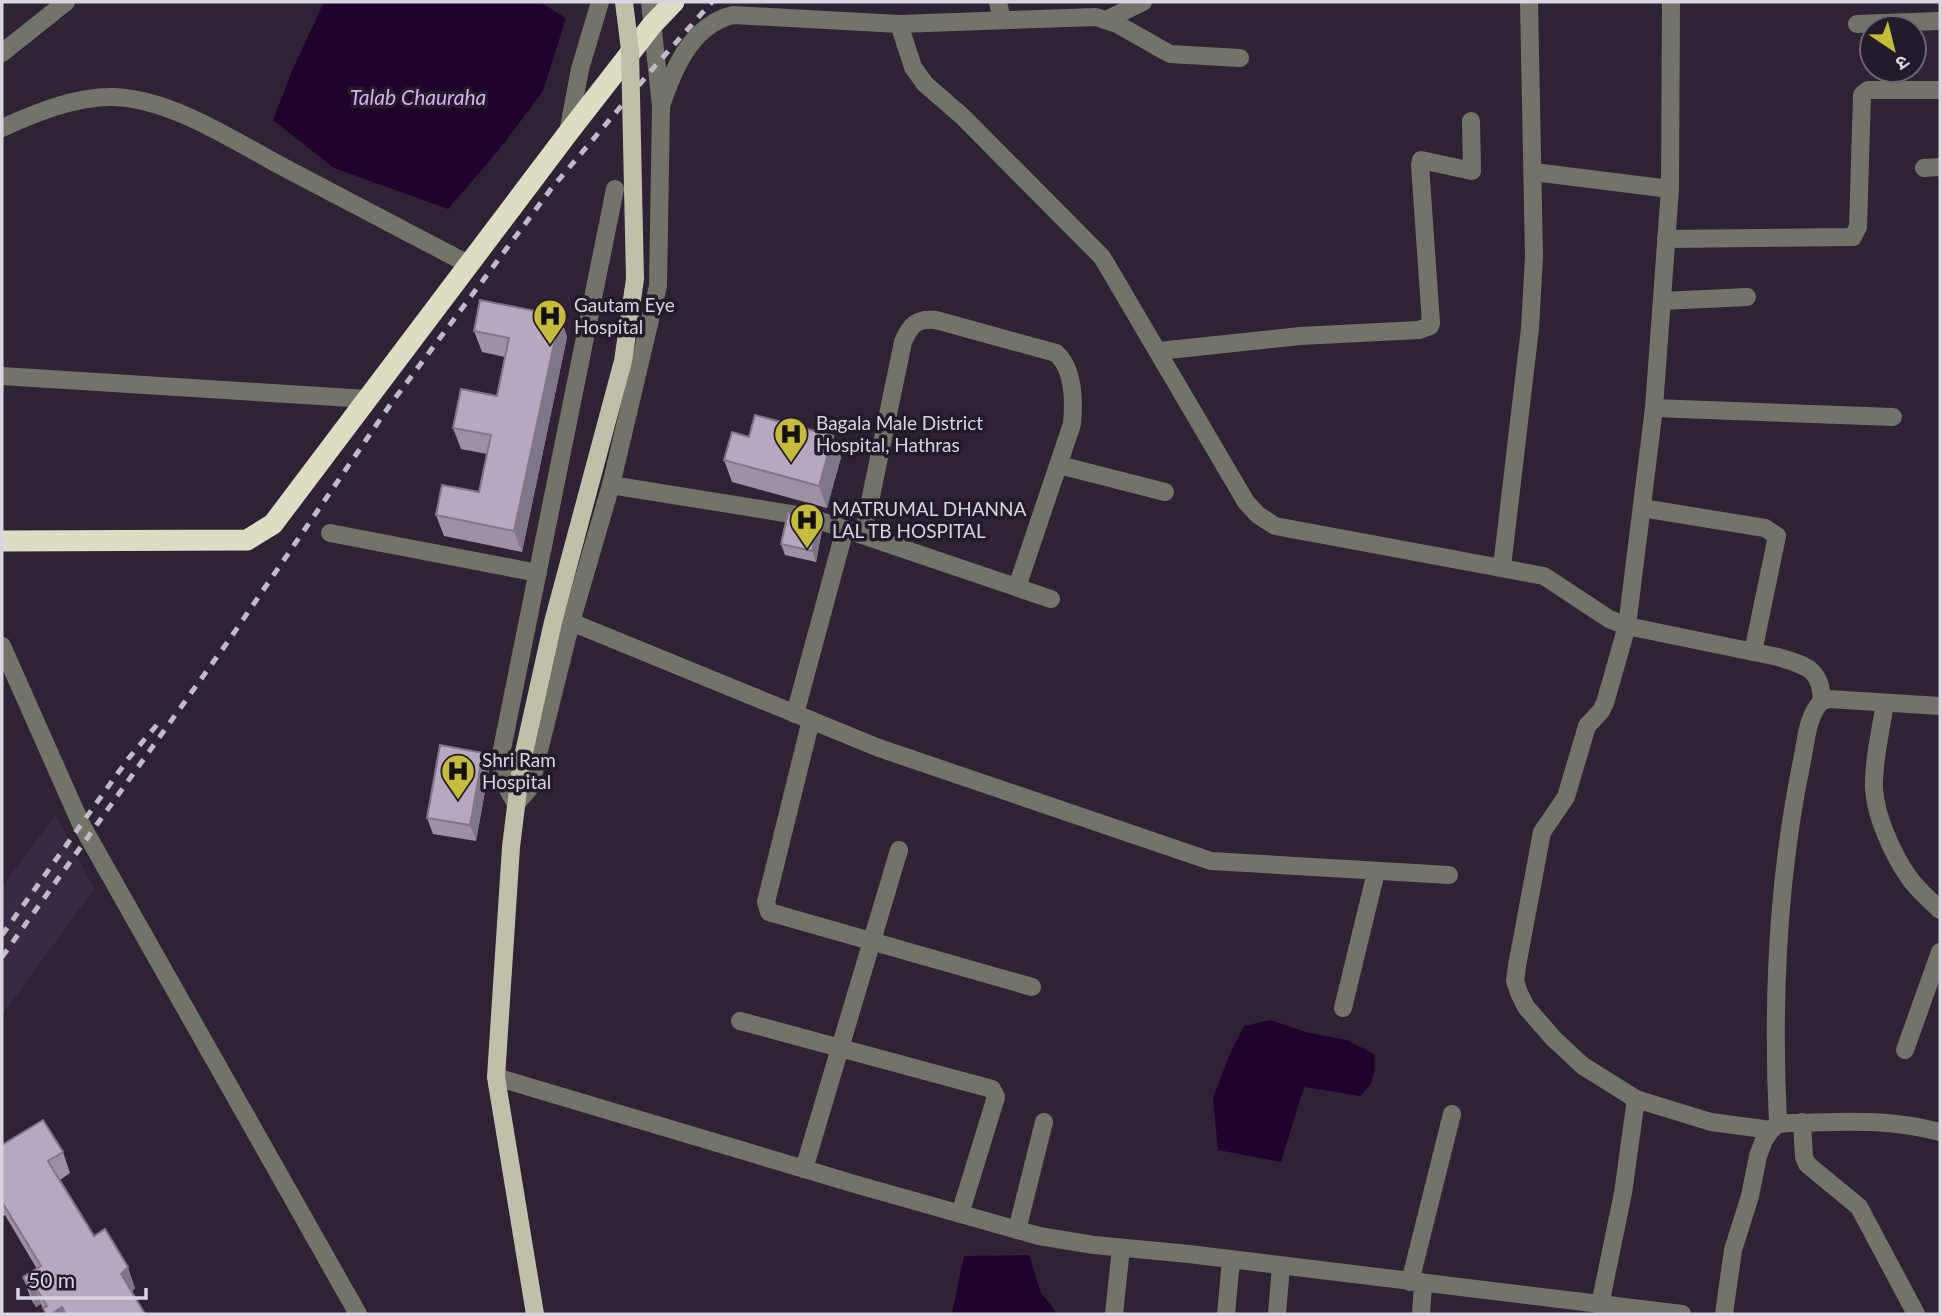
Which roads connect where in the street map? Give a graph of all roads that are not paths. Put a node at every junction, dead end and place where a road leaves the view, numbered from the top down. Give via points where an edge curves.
1 (66, 2) edge
2 (600, 2) edge
3 (624, 2) edge
4 (650, 2) edge
5 (674, 2) edge
6 (998, 2) edge
7 (1143, 2) edge
8 (1529, 2) edge
9 (1671, 2) edge
10 (1108, 19) junction
11 (1002, 20) junction
12 (1940, 21) edge
13 (899, 24) junction
14 (1857, 24) dead end
15 (652, 25) junction
16 (2, 54) edge
17 (1240, 58) dead end
18 (1940, 90) edge
19 (660, 106) junction
20 (1471, 121) dead end
21 (2, 128) edge
22 (568, 133) junction
23 (1534, 172) junction
24 (615, 189) dead end
25 (1670, 189) junction
26 (1666, 239) junction
27 (468, 264) junction
28 (1747, 297) dead end
29 (1662, 301) junction
30 (1159, 351) junction
31 (2, 376) edge
32 (366, 400) junction
33 (1654, 408) junction
34 (1893, 417) dead end
35 (1059, 465) junction
36 (611, 485) junction
37 (1165, 492) dead end
38 (1642, 508) junction
39 (845, 529) junction
40 (330, 533) dead end
41 (863, 536) junction
42 (2, 541) edge
43 (1502, 567) junction
44 (538, 573) junction
45 (1017, 587) junction
46 (1051, 599) dead end
47 (570, 622) junction
48 (1627, 626) junction
49 (2, 646) edge
50 (1752, 652) junction
51 (1822, 701) junction
52 (1885, 703) junction
53 (1940, 706) edge
54 (803, 717) junction
55 (516, 804) junction
56 (899, 850) dead end
57 (1376, 872) junction
58 (1448, 875) dead end
59 (1940, 910) edge
60 (872, 941) junction
61 (1940, 952) edge
62 (1032, 987) dead end
63 (1343, 1008) dead end
64 (740, 1021) dead end
65 (840, 1049) junction
66 (1905, 1050) dead end
67 (496, 1077) junction
68 (1636, 1100) junction
69 (1452, 1114) dead end
70 (1044, 1122) dead end
71 (1802, 1122) junction
72 (1774, 1127) junction
73 (1940, 1132) edge
74 (804, 1169) junction
75 (960, 1214) junction
76 (1017, 1230) junction
77 (1121, 1248) junction
78 (1231, 1260) junction
79 (1281, 1266) junction
80 (1416, 1283) junction
81 (1600, 1305) junction
82 (358, 1314) edge
83 (535, 1314) edge
84 (1114, 1314) edge
85 (1226, 1314) edge
86 (1277, 1314) edge
87 (1421, 1314) edge
88 (1682, 1314) edge
89 (1724, 1314) edge
90 (1916, 1314) edge

1 - 16 street
2 - 22 street via 580,69
3 - 55 main road, bridge via 635,279 623,360 553,622
4 - 15 street
5 - 15 highway
6 - 11 street
7 - 10 street
8 - 23 street
9 - 25 street
10 - 11 street
10 - 17 street via 1170,54
11 - 13 street
12 - 14 street
13 - 19 street via 724,17 695,39 675,65
13 - 30 street via 913,67 925,85 962,116 1102,257
15 - 19 street
15 - 22 highway
18 - 26 street via 1868,90 1862,95 1858,228 1853,237
19 - 36 street via 658,286
20 - 30 street via 1472,171 1421,160 1420,165 1430,326
21 - 27 street via 75,102 113,97 148,103 197,121
22 - 27 highway
23 - 25 street
23 - 43 street via 1530,328
24 - 44 street
25 - 26 street
26 - 29 street
27 - 32 highway
28 - 29 street
29 - 33 street
30 - 43 street via 1246,502 1266,521 1326,537
31 - 32 street
32 - 42 highway via 273,524 247,540
33 - 34 street
33 - 38 street
35 - 37 street
35 - 41 street via 1073,415 1062,358 936,320 916,321 903,342
35 - 45 street
36 - 39 street via 808,517
36 - 47 street
38 - 48 street
38 - 50 street via 1765,528 1777,536
39 - 41 street
39 - 54 street
40 - 44 street
41 - 45 street
43 - 48 street via 1544,576
44 - 55 street via 500,758 505,784
45 - 46 street
47 - 54 street
47 - 55 street via 531,783
48 - 50 street
48 - 68 street via 1605,703 1587,726 1566,797 1542,831 1515,981 1526,1007 1554,1039 1583,1066
49 - 82 street via 81,824
50 - 51 street via 1801,664 1814,672
51 - 52 street
51 - 72 street via 1812,714 1783,868 1774,1019
52 - 53 street
52 - 59 street via 1875,779 1877,803 1902,867
54 - 57 street via 879,748 1211,861
54 - 60 street via 766,909 773,915
55 - 67 main road
56 - 60 street
57 - 58 street
57 - 63 street
60 - 62 street
60 - 65 street
61 - 66 street
64 - 65 street
65 - 74 street
65 - 75 street via 995,1093
67 - 74 street
67 - 83 main road
68 - 72 street via 1711,1122
68 - 81 street
69 - 80 street
70 - 76 street
71 - 72 street
71 - 73 street via 1866,1120
71 - 90 street via 1807,1164 1859,1207
72 - 89 street via 1758,1156 1733,1250
74 - 75 street
75 - 76 street
76 - 77 street
77 - 78 street
77 - 84 street
78 - 79 street
78 - 85 street
79 - 80 street
79 - 86 street
80 - 81 street
80 - 87 street
81 - 88 street

